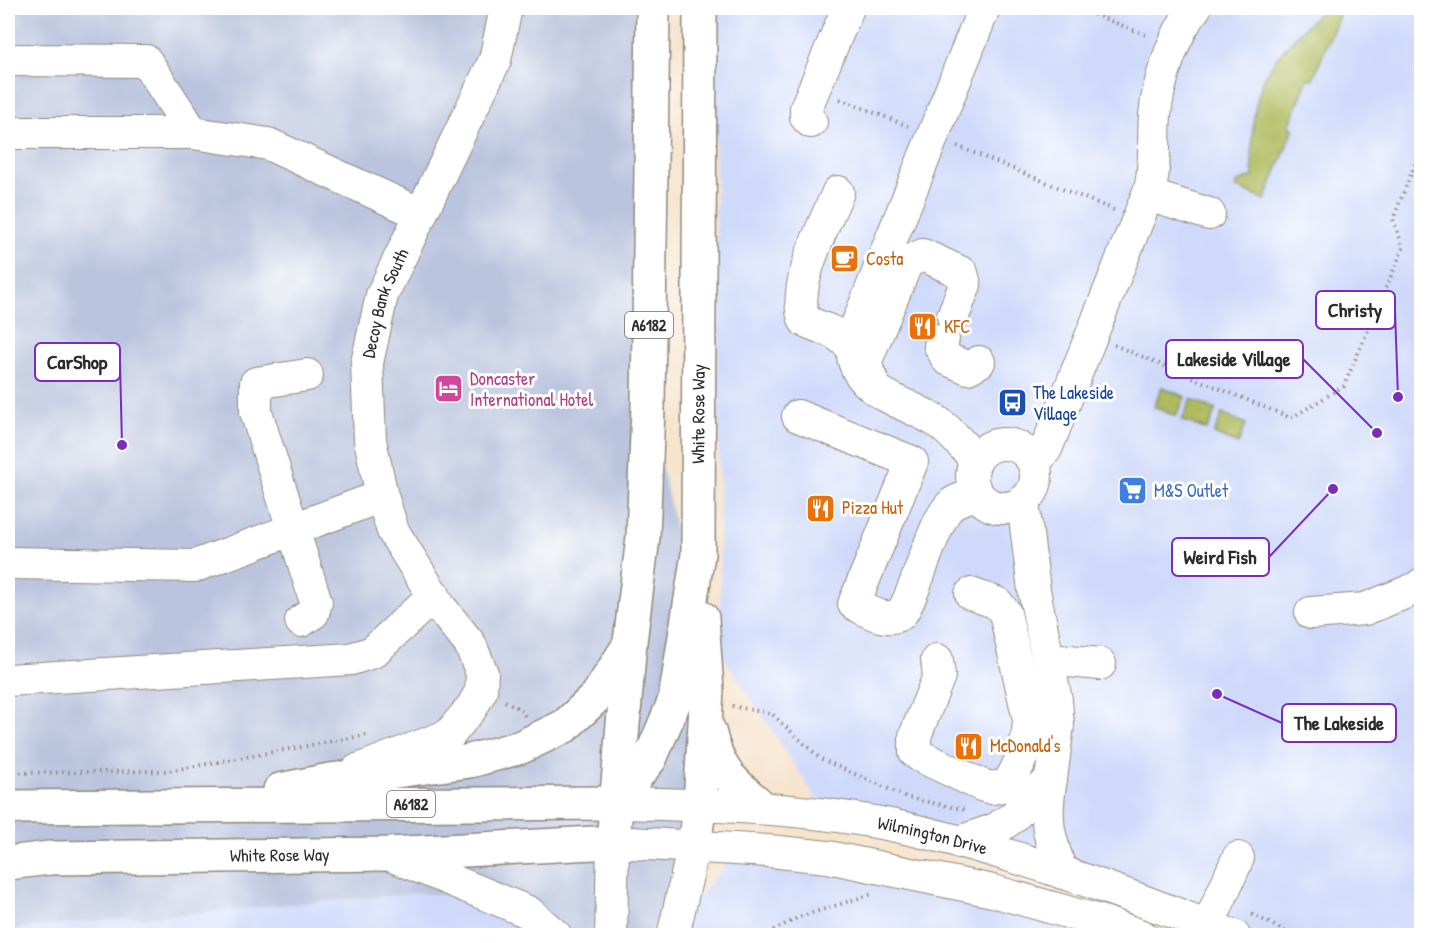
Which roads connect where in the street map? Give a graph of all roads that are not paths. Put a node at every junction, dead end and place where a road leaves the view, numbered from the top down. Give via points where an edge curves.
1 (506, 8) edge
2 (653, 8) edge
3 (700, 8) edge
4 (848, 8) edge
5 (984, 8) edge
6 (1195, 8) edge
7 (8, 60) edge
8 (811, 122) dead end
9 (8, 133) edge
10 (193, 133) junction
11 (838, 192) dead end
12 (1142, 207) junction
13 (421, 214) junction
14 (1209, 214) dead end
15 (852, 346) junction
16 (979, 362) dead end
17 (307, 375) dead end
18 (875, 390) junction
19 (798, 416) dead end
20 (976, 459) junction
21 (1034, 463) junction
22 (975, 494) junction
23 (382, 496) junction
24 (1023, 502) junction
25 (293, 529) junction
26 (698, 554) junction
27 (8, 563) edge
28 (1422, 584) edge
29 (971, 594) dead end
30 (437, 601) junction
31 (1311, 613) dead end
32 (301, 621) dead end
33 (630, 642) junction
34 (1048, 659) junction
35 (937, 660) dead end
36 (1100, 664) dead end
37 (8, 680) edge
38 (706, 702) junction
39 (1051, 779) junction
40 (330, 780) junction
41 (615, 803) junction
42 (700, 804) junction
43 (208, 805) junction
44 (8, 807) edge
45 (762, 807) junction
46 (613, 842) junction
47 (959, 842) junction
48 (550, 845) junction
49 (694, 846) junction
50 (388, 854) junction
51 (1238, 858) dead end
52 (8, 862) edge
53 (1062, 873) junction
54 (1104, 929) edge
55 (1221, 931) edge
56 (556, 936) edge
57 (611, 936) edge
58 (673, 936) edge
59 (1142, 936) edge

1 - 13 street, Decoy Bank South via 495,60
2 - 33 highway, A6182 via 648,408 643,537
3 - 26 highway, White Rose Way / A6182
4 - 8 street via 805,112
5 - 15 street via 854,332
6 - 12 street via 1174,46 1158,98 1154,175
7 - 10 street via 146,61
9 - 10 street
10 - 13 street via 267,144
11 - 15 street via 803,275 802,314 805,321 835,333
12 - 14 street
12 - 21 street via 1046,448
13 - 23 street, Decoy Bank South via 382,295 367,363 370,440
15 - 18 street via 859,372
16 - 18 street via 968,368 947,359 940,346 965,285 962,273 922,255 907,262 866,363
17 - 25 street via 256,383 256,412
18 - 20 street via 935,420
19 - 22 street via 912,462 854,604 881,617 895,617 904,609 947,511
20 - 21 street via 983,451 1011,444 1021,448
20 - 22 street via 972,470
21 - 24 street via 1034,488
22 - 24 street via 999,509
23 - 25 street
23 - 30 street, Decoy Bank South via 393,531
24 - 34 street
25 - 27 street via 195,566
25 - 32 street via 316,602 313,613
26 - 38 highway
26 - 41 highway, White Rose Way / A6182 via 675,699 650,759
28 - 31 street via 1365,609
29 - 35 street via 1000,606 1005,613 1029,720 1021,758 1005,786 981,785 915,752 915,736 939,676
30 - 37 street via 373,652 351,659
30 - 40 street, Decoy Bank South via 470,644 482,673 481,691 472,707 449,735
33 - 40 highway, A6182 via 597,696 565,726 521,747 470,761
33 - 41 highway, A6182
34 - 36 street
34 - 39 street via 1058,725
38 - 42 highway
38 - 45 highway via 710,732 722,768
39 - 47 street via 996,829
39 - 53 street via 1047,820
40 - 43 highway, A6182
41 - 42 street, Wilmington Drive
41 - 43 highway, A6182
41 - 46 highway, A6182
41 - 48 highway, White Rose Way via 589,826
42 - 45 street, Wilmington Drive
42 - 49 highway
43 - 44 highway, A6182
45 - 47 street, Wilmington Drive via 904,828
46 - 48 highway, White Rose Way
46 - 49 street
46 - 57 street
47 - 53 street, Wilmington Drive
48 - 50 highway, White Rose Way
49 - 54 street via 828,857 993,891
49 - 58 street
50 - 52 highway, White Rose Way via 50,858
50 - 56 street via 528,912
51 - 55 street
53 - 55 street, Wilmington Drive
54 - 59 street

